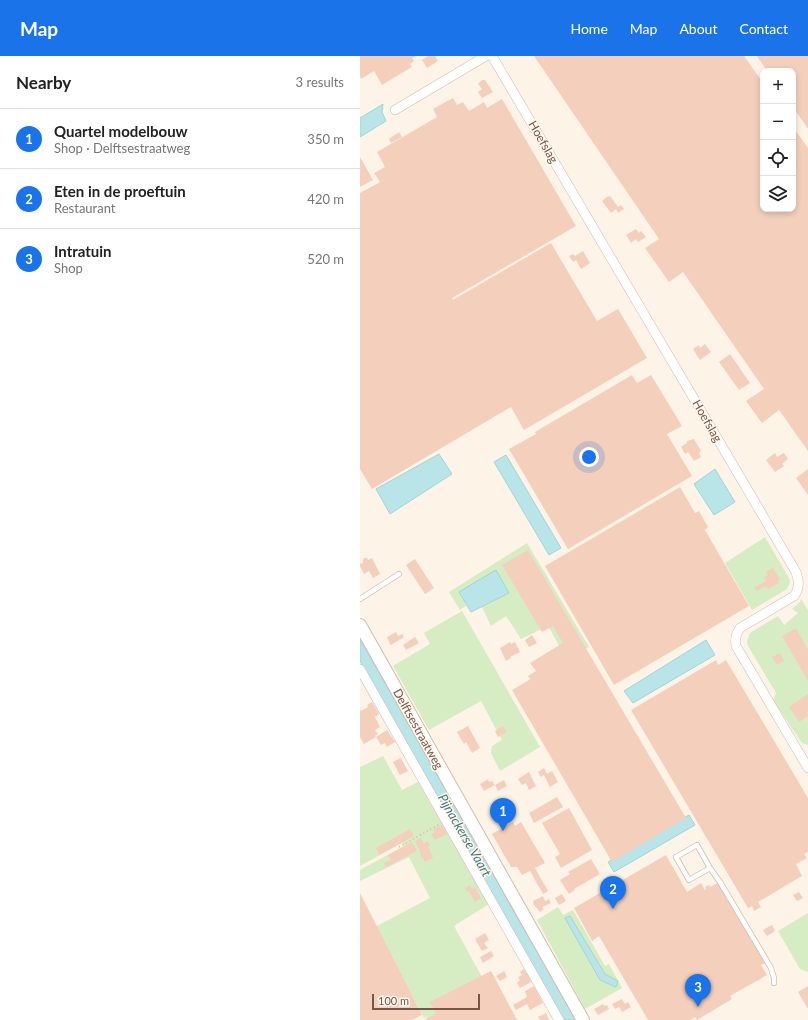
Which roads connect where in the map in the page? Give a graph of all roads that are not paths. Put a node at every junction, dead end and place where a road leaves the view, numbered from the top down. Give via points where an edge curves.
1 (486, 56) edge
2 (492, 56) edge
3 (395, 110) dead end
4 (399, 574) dead end
5 (360, 599) edge
6 (360, 625) edge
7 (360, 669) edge
8 (808, 768) edge
9 (710, 868) junction
10 (774, 983) dead end
11 (559, 1020) edge
12 (583, 1020) edge

1 - 3 street
2 - 8 street, Hoefslag via 796,572 799,584 794,596 740,628 735,639 736,646
4 - 5 lane
6 - 12 main road, Delftsestraatweg
7 - 11 street, Delftsestraatweg
9 - 9 lane via 689,880 676,857 697,845
9 - 10 lane via 771,968

